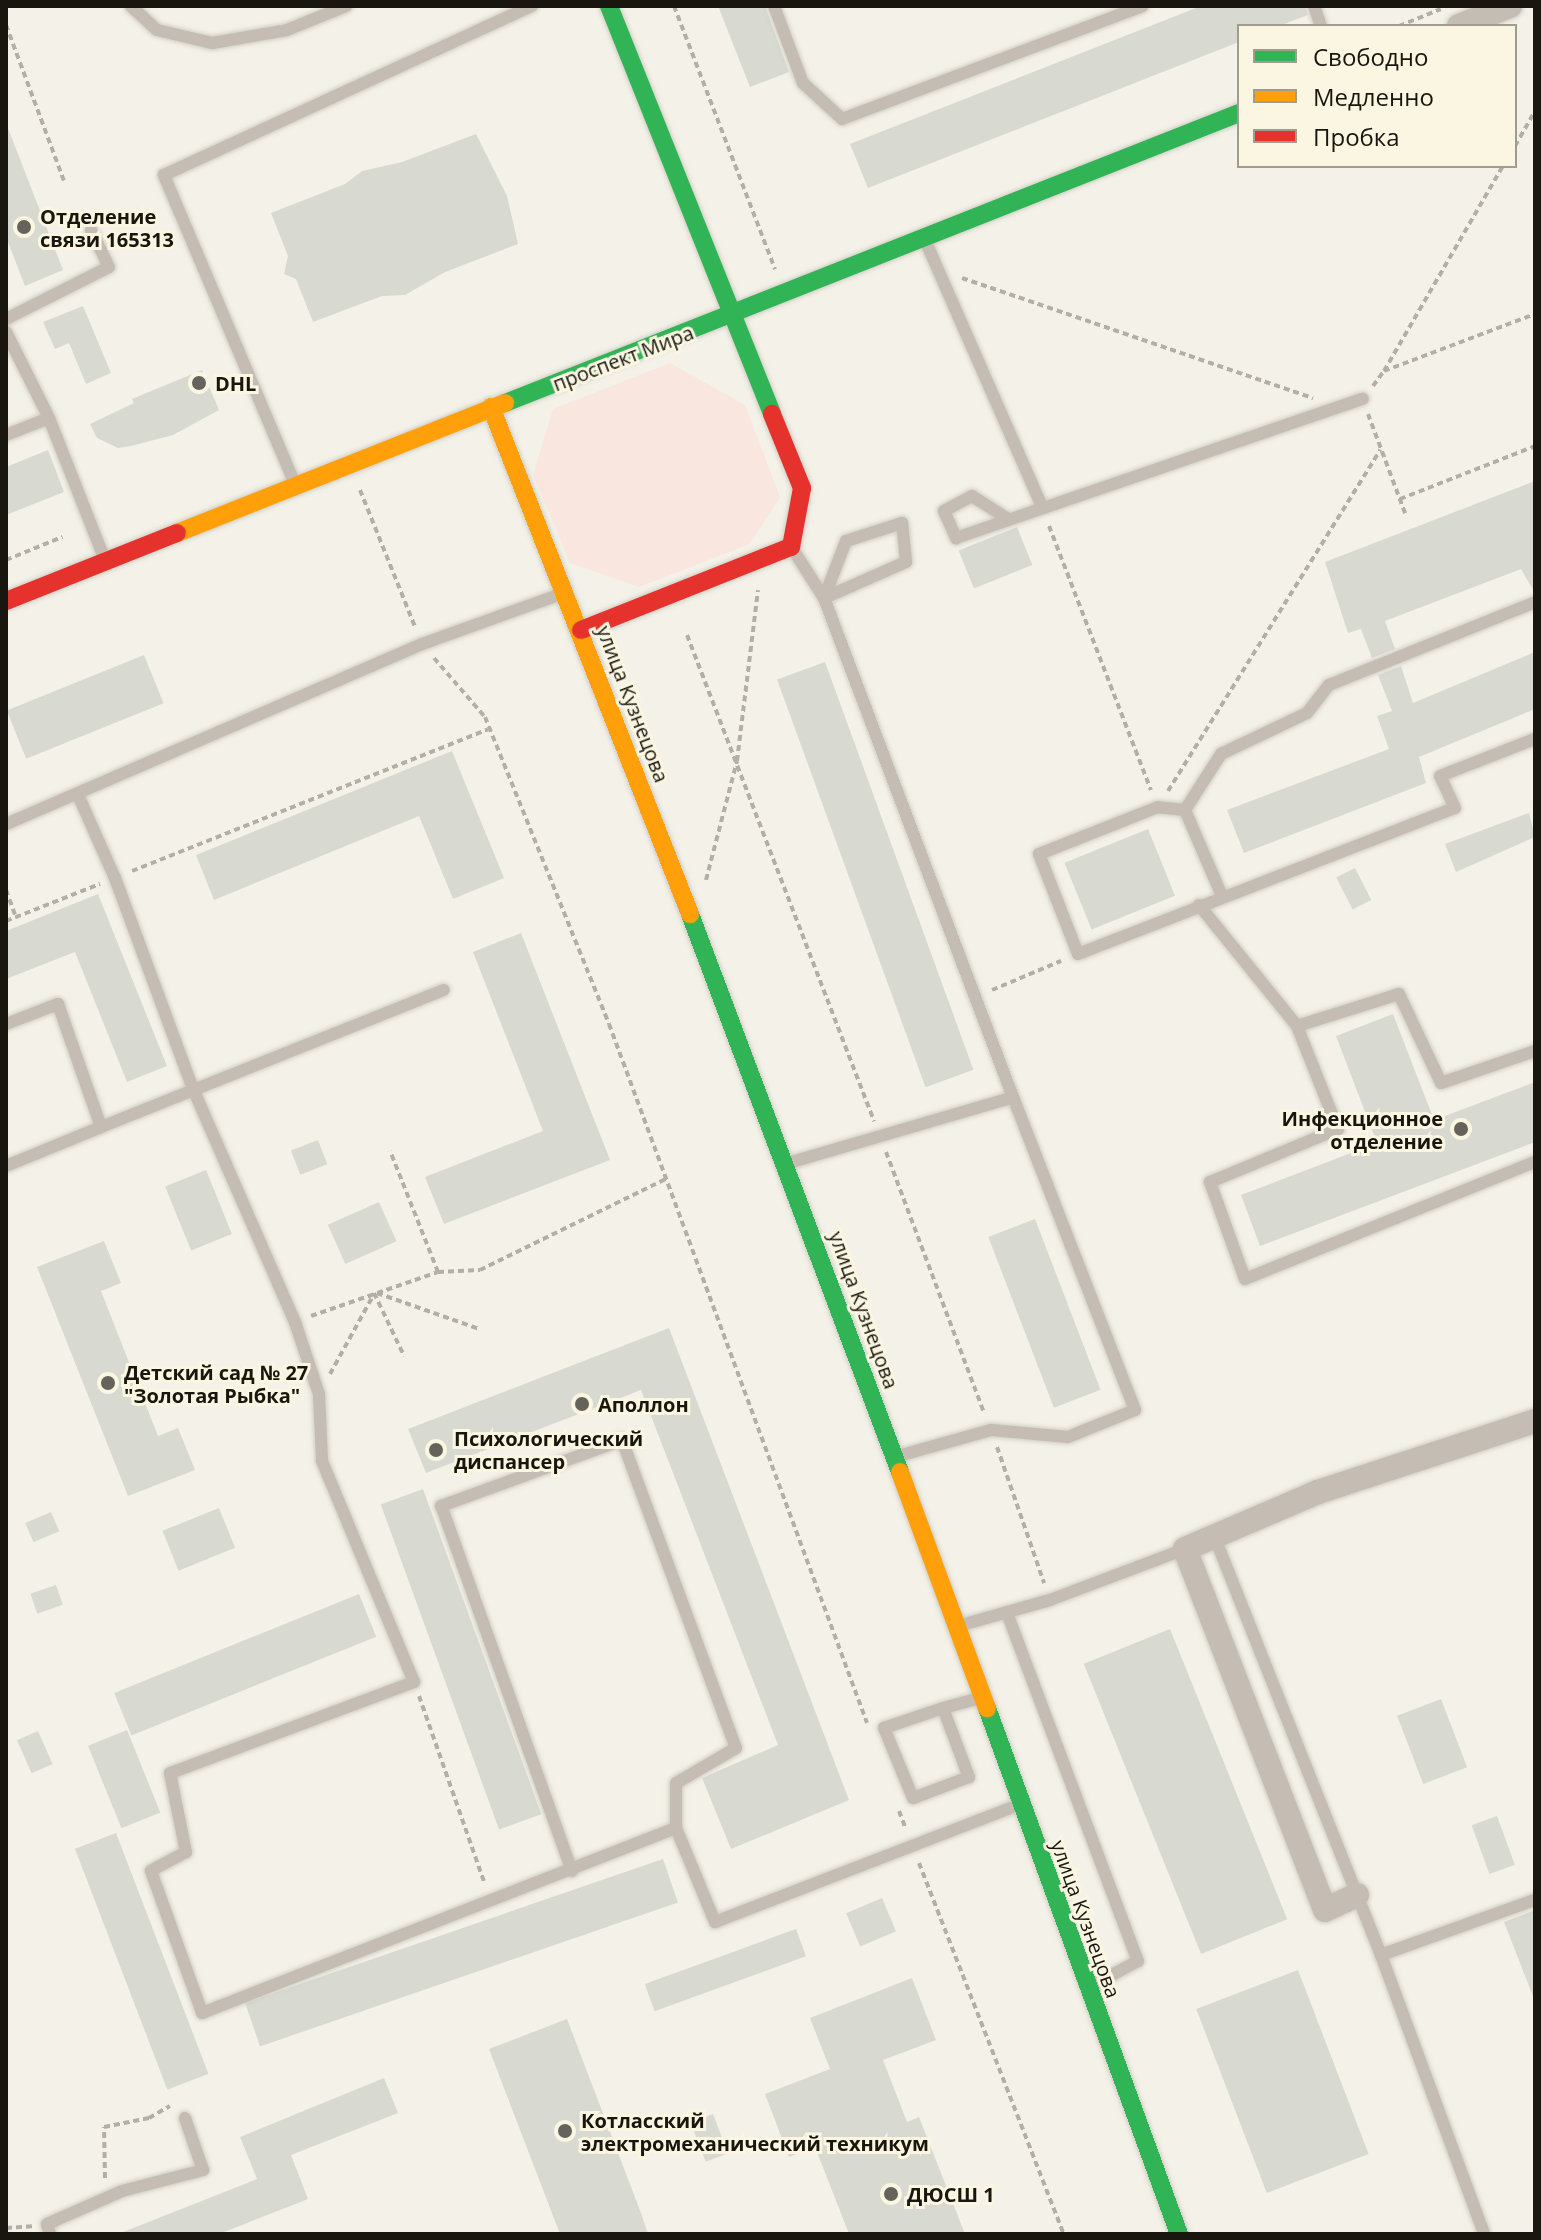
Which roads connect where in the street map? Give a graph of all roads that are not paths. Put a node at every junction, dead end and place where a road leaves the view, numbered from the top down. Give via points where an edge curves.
1 (131, 6) edge
2 (346, 6) edge
3 (532, 6) edge
4 (609, 6) edge
5 (774, 6) edge
6 (1142, 6) edge
7 (1510, 6) edge
8 (1464, 24) edge
9 (1237, 114) edge
10 (91, 230) dead end
11 (925, 240) junction
12 (734, 316) junction
13 (6, 319) edge
14 (6, 332) edge
15 (1363, 399) road end
16 (491, 407) junction
17 (49, 418) junction
18 (6, 435) edge
19 (296, 488) junction
20 (1042, 507) junction
21 (1008, 519) junction
22 (791, 547) junction
23 (105, 561) junction
24 (564, 593) junction
25 (824, 598) junction
26 (6, 601) edge
27 (1535, 602) edge
28 (581, 630) junction
29 (1535, 739) edge
30 (78, 795) junction
31 (1185, 810) junction
32 (6, 824) edge
33 (1222, 896) junction
34 (1199, 905) junction
35 (444, 990) dead end
36 (6, 1024) edge
37 (1297, 1026) junction
38 (1535, 1051) edge
39 (194, 1091) junction
40 (1013, 1097) junction
41 (101, 1127) junction
42 (1535, 1162) edge
43 (787, 1163) junction
44 (6, 1166) edge
45 (1535, 1421) edge
46 (894, 1457) junction
47 (1215, 1538) junction
48 (1185, 1549) junction
49 (1007, 1613) junction
50 (955, 1627) junction
51 (981, 1697) junction
52 (943, 1708) junction
53 (1021, 1804) junction
54 (676, 1828) junction
55 (572, 1871) junction
56 (1357, 1895) junction
57 (1535, 1900) edge
58 (1381, 1955) junction
59 (1087, 1988) junction
60 (185, 2118) dead end
61 (48, 2229) edge
62 (1179, 2234) edge
63 (1484, 2234) edge

1 - 2 lane via 157,30 212,43 287,30
3 - 19 lane via 164,175
4 - 12 street
5 - 6 lane via 803,83 842,119
7 - 8 street
9 - 11 street, проспект Мира
10 - 13 lane via 109,267
11 - 12 street, проспект Мира
11 - 20 lane
12 - 16 street, проспект Мира
12 - 22 street via 802,488
14 - 17 lane
15 - 20 lane
16 - 19 street, проспект Мира
16 - 24 street, улица Кузнецова
17 - 18 lane
17 - 23 lane
19 - 23 street, проспект Мира
20 - 21 lane
21 - 21 lane via 956,538 944,511 972,496
22 - 25 lane
22 - 28 street
23 - 26 street, проспект Мира
24 - 28 street, улица Кузнецова
24 - 30 lane via 422,644
25 - 25 lane via 846,541 902,523 906,562
25 - 40 lane
27 - 31 lane via 1329,685 1307,713 1221,754
28 - 43 street, улица Кузнецова
29 - 33 lane via 1440,776 1455,808
30 - 32 lane
30 - 39 lane via 115,878
31 - 33 lane
31 - 34 lane via 1158,807 1039,854 1078,954
33 - 34 lane
34 - 37 lane
35 - 39 lane
36 - 41 lane via 58,1004
37 - 38 lane via 1399,994 1441,1083
37 - 42 lane via 1338,1129 1210,1182 1245,1279
39 - 41 lane
39 - 55 lane via 295,1322 319,1394 322,1461 414,1682 170,1773 186,1852 151,1871 202,2013
40 - 43 lane
40 - 46 lane via 1135,1410 1068,1437 991,1430
41 - 44 lane
43 - 46 street, улица Кузнецова
45 - 47 street via 1318,1492
46 - 50 street, улица Кузнецова
47 - 48 street
47 - 56 lane
48 - 49 lane
48 - 56 street via 1325,1910
49 - 50 lane
49 - 59 lane via 1138,1961
50 - 51 street, улица Кузнецова
51 - 52 lane
51 - 53 street, улица Кузнецова
52 - 52 lane via 969,1777 913,1798 884,1728
53 - 54 lane via 715,1922
53 - 59 street, улица Кузнецова
54 - 55 lane
54 - 55 lane via 676,1783 736,1748 622,1440 441,1506
56 - 58 lane
57 - 58 lane
58 - 63 lane
59 - 62 street, улица Кузнецова
60 - 61 lane via 203,2170 122,2191

